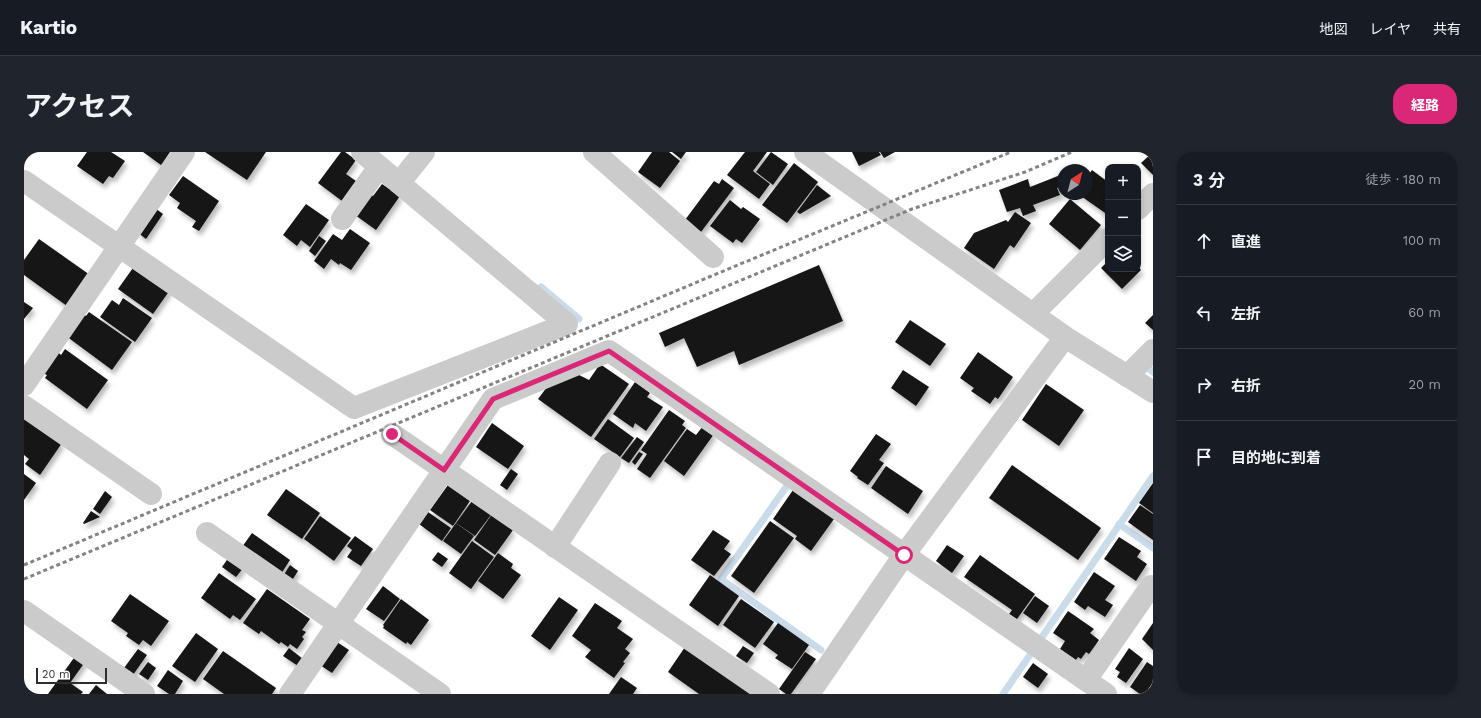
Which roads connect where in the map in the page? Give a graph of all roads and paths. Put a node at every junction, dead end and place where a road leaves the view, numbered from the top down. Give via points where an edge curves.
1 (184, 152) edge
2 (362, 152) edge
3 (424, 152) edge
4 (594, 152) edge
5 (810, 154) edge
6 (379, 166) junction
7 (24, 181) edge
8 (399, 183) junction
9 (342, 219) dead end
10 (1105, 242) edge
11 (119, 246) junction
12 (713, 257) dead end
13 (1033, 314) junction
14 (1065, 337) junction
15 (1153, 350) edge
16 (1127, 376) junction
17 (24, 385) edge
18 (1153, 392) edge
19 (24, 406) edge
20 (392, 434) dead end
21 (610, 463) dead end
22 (444, 470) junction
23 (152, 494) dead end
24 (207, 533) dead end
25 (555, 547) junction
26 (904, 555) junction
27 (1151, 586) dead end
28 (24, 611) edge
29 (339, 624) junction
30 (1086, 680) junction
31 (144, 694) edge
32 (290, 694) edge
33 (440, 694) edge
34 (769, 694) edge
35 (809, 694) edge
36 (1106, 694) edge

1 - 11 street
2 - 6 street
3 - 8 street
4 - 12 street
5 - 13 street
6 - 8 street
6 - 9 street
7 - 11 street
8 - 11 street via 567,324 354,408
10 - 13 street
11 - 17 street
13 - 14 street
14 - 16 street
14 - 26 street
15 - 16 street
16 - 18 street
19 - 23 street
20 - 22 street
21 - 25 street
22 - 25 street
22 - 26 street via 493,399 609,351
22 - 29 street
24 - 29 street
25 - 34 street
26 - 30 street
26 - 35 street
27 - 30 street
28 - 31 street
29 - 32 street
29 - 33 street
30 - 36 street

